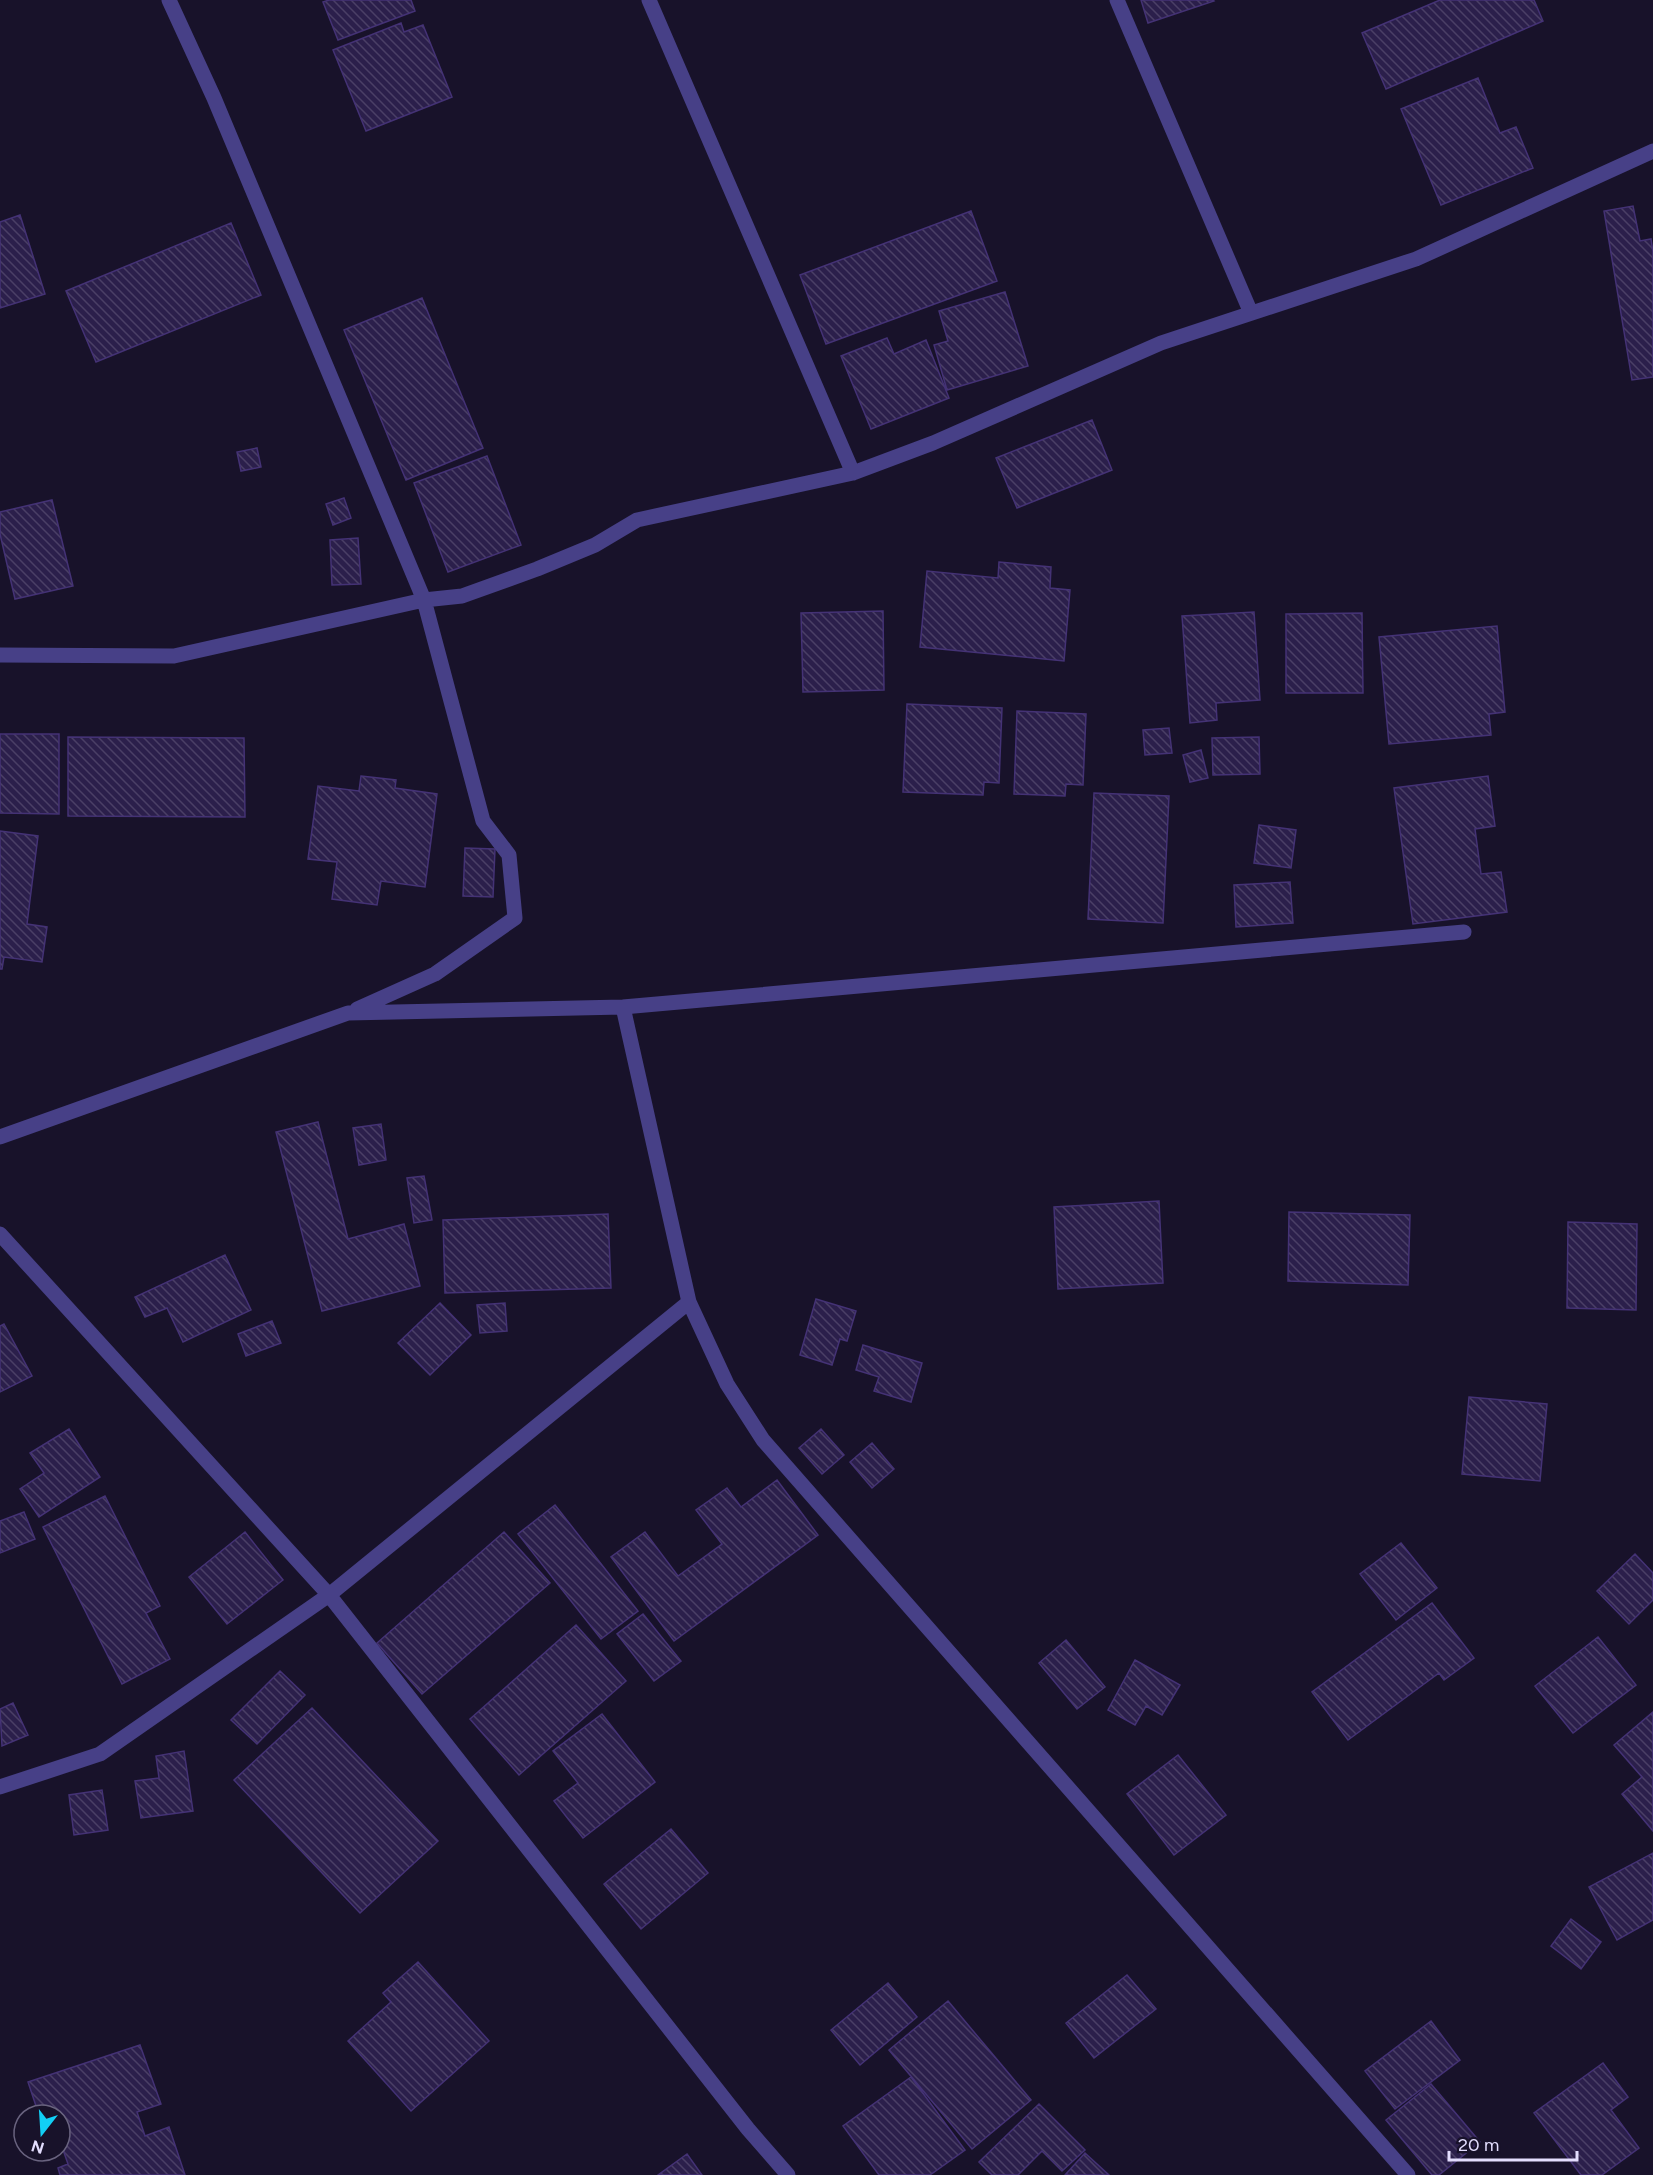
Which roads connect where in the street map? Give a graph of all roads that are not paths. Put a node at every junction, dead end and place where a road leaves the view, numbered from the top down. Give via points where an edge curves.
1 (169, 0) edge
2 (649, 0) edge
3 (1116, 0) edge
4 (1653, 150) edge
5 (1251, 313) junction
6 (853, 473) junction
7 (424, 600) junction
8 (0, 655) edge
9 (1464, 932) dead end
10 (623, 1007) junction
11 (348, 1012) junction
12 (0, 1137) edge
13 (0, 1234) edge
14 (689, 1302) junction
15 (329, 1595) junction
16 (0, 1787) edge
17 (788, 2175) edge
18 (1408, 2175) edge

1 - 7 street via 219,108
2 - 6 street
3 - 5 street
4 - 5 street via 1416,259
5 - 6 street via 1161,343 933,443
6 - 7 street via 637,520 595,545 537,569 462,596
7 - 8 street via 174,656
7 - 11 street via 483,821 509,855 515,918 435,974
9 - 10 street
10 - 11 street
10 - 14 street
11 - 12 street
13 - 15 street
14 - 15 street
14 - 18 street via 727,1384 763,1440
15 - 16 street via 100,1754
15 - 17 street

